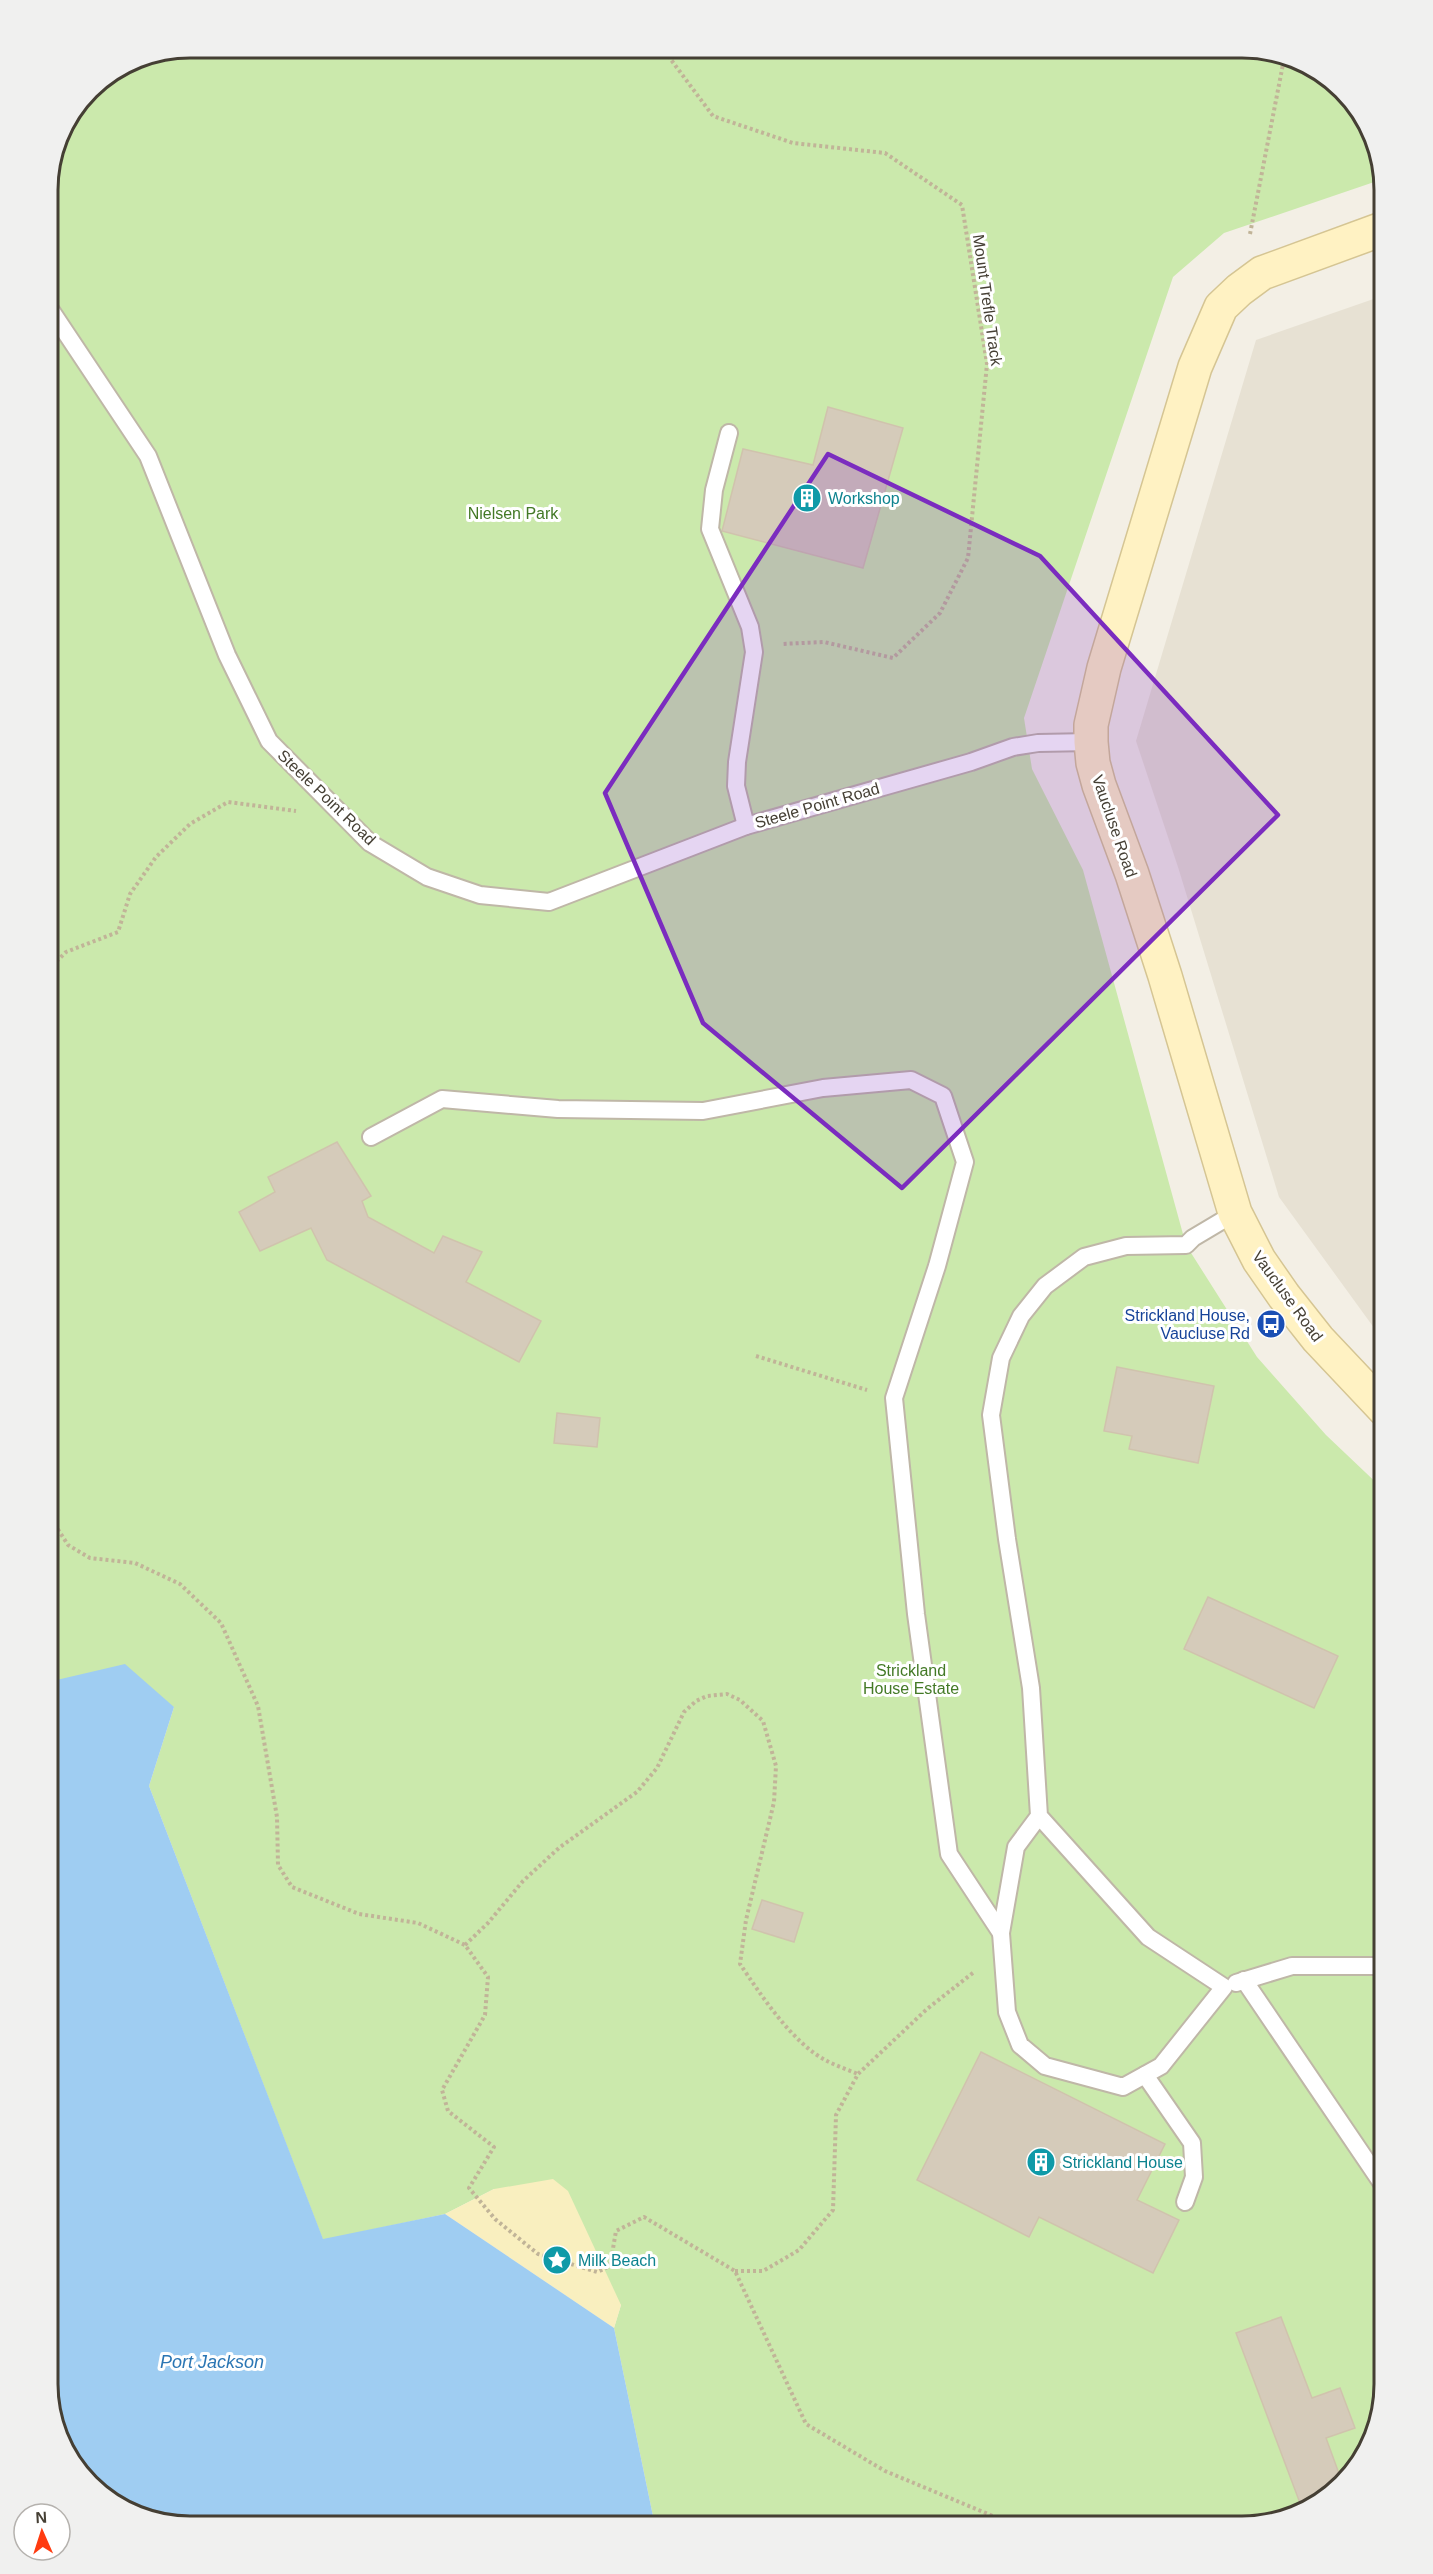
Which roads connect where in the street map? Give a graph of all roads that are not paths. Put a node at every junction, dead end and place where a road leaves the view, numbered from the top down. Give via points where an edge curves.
1 (1374, 232) edge
2 (59, 322) edge
3 (729, 433) dead end
4 (1091, 742) junction
5 (746, 826) junction
6 (371, 1137) dead end
7 (1235, 1214) junction
8 (1374, 1398) edge
9 (1038, 1816) junction
10 (1001, 1933) junction
11 (1374, 1966) edge
12 (1244, 1980) junction
13 (1224, 1987) junction
14 (1145, 2075) junction
15 (1374, 2172) edge
16 (1185, 2202) dead end

1 - 4 street, Vaucluse Road via 1262,273 1221,307 1195,368 1111,646 1097,696
2 - 5 lane, Steele Point Road via 148,456 227,655 269,741 370,843 427,877 480,895 549,902
3 - 5 lane via 714,489 710,529 750,627 754,652 737,762 736,786
4 - 5 lane, Steele Point Road via 1012,747
4 - 7 street, Vaucluse Road via 1099,785 1161,965
6 - 10 lane via 442,1100 558,1109 703,1111 823,1088 911,1080 943,1096 965,1162 937,1266 894,1398 916,1614 949,1854
7 - 8 street, Vaucluse Road via 1284,1296
7 - 9 lane via 1186,1245 1126,1246 1084,1257 1045,1286 1021,1316 1001,1358 991,1415 1031,1688
9 - 10 lane via 1016,1847
9 - 13 lane via 1148,1937
10 - 14 lane via 1007,2012 1020,2045 1045,2066 1123,2088
11 - 12 lane via 1292,1966
12 - 13 lane
12 - 15 lane
13 - 14 lane via 1161,2066
14 - 16 lane via 1192,2143 1194,2177

